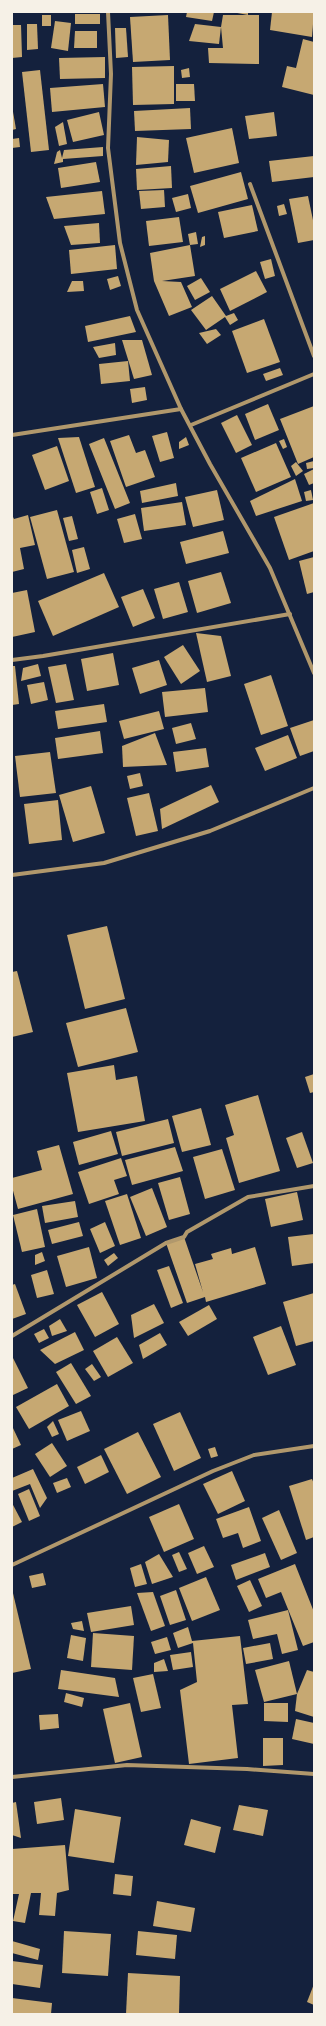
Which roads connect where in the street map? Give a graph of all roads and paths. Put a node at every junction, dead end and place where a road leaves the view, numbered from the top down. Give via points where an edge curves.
1 (108, 12) edge
2 (250, 184) dead end
3 (314, 356) edge
4 (314, 374) edge
5 (182, 409) junction
6 (191, 425) junction
7 (12, 435) edge
8 (290, 614) junction
9 (12, 660) edge
10 (314, 673) edge
11 (314, 788) edge
12 (12, 875) edge
13 (314, 1186) edge
14 (12, 1336) edge
15 (314, 1446) edge
16 (12, 1565) edge
17 (314, 1774) edge
18 (12, 1777) edge

1 - 5 street via 111,74 108,148 120,244 137,310
2 - 3 street
4 - 6 street
5 - 6 street
5 - 7 street
6 - 8 street via 210,464 270,568
8 - 9 street
8 - 10 street
11 - 12 street via 210,831 104,863
13 - 14 street via 248,1197
15 - 16 street via 254,1455 213,1471
17 - 18 street via 127,1765

